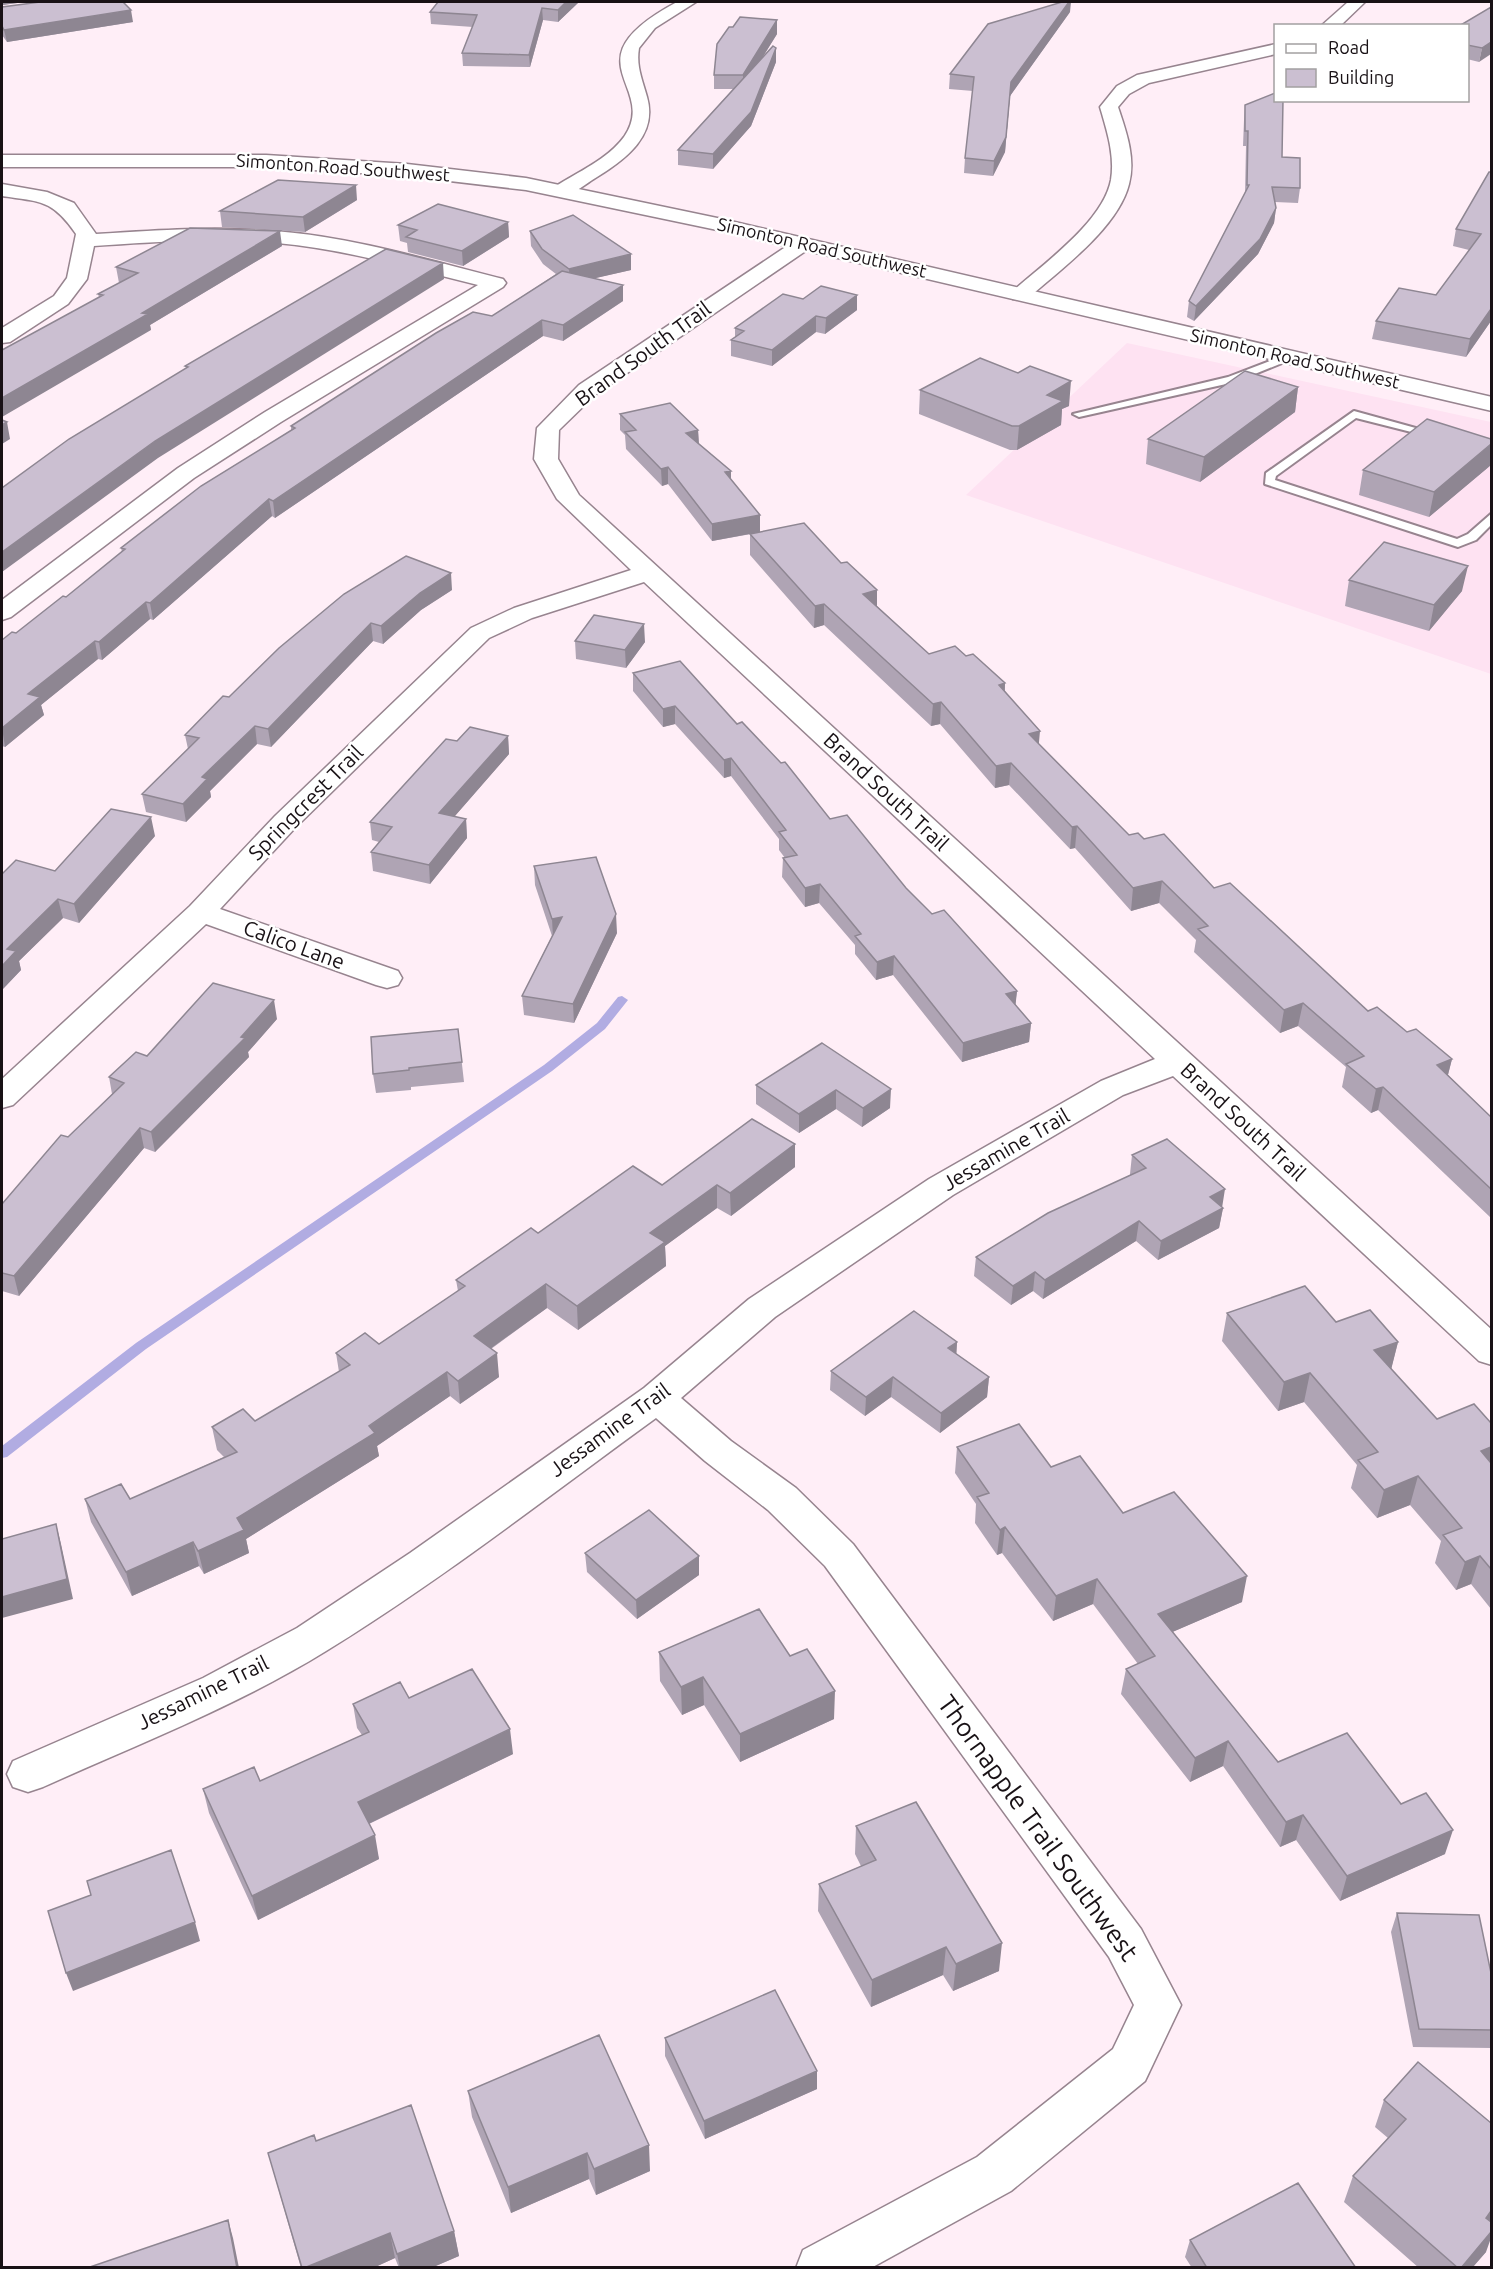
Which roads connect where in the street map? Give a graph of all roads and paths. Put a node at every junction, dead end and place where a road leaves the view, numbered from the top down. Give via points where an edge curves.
1 (688, 2) edge
2 (1357, 2) edge
3 (1331, 24) edge
4 (1274, 49) edge
5 (2, 153) edge
6 (142, 160) junction
7 (2, 161) edge
8 (2, 190) edge
9 (563, 190) junction
10 (84, 242) junction
11 (803, 244) junction
12 (1020, 295) junction
13 (2, 337) edge
14 (1288, 357) junction
15 (1491, 404) edge
16 (1079, 414) dead end
17 (1449, 439) edge
18 (1491, 516) edge
19 (648, 572) junction
20 (2, 612) edge
21 (201, 912) junction
22 (387, 978) dead end
23 (1178, 1062) junction
24 (2, 1097) edge
25 (1491, 1352) edge
26 (657, 1398) junction
27 (28, 1774) dead end
28 (821, 2268) edge

1 - 9 street via 648,26 630,47 628,70 642,106 632,138
2 - 3 street
4 - 12 street via 1143,79 1123,90 1109,107 1121,144 1120,185 1101,220
5 - 6 street, Simonton Road Southwest
6 - 7 street, Simonton Road Southwest
6 - 9 street, Simonton Road Southwest via 328,164 483,178
8 - 10 street via 40,196 67,207 86,234
9 - 11 street, Simonton Road Southwest
10 - 13 street via 77,279 61,300
10 - 20 street via 201,234 301,240 496,283 186,473
11 - 12 street, Simonton Road Southwest
11 - 19 street, Brand South Trail via 587,390 548,428 546,459 569,499
12 - 14 street, Simonton Road Southwest
14 - 15 street, Simonton Road Southwest
14 - 16 lane via 1231,380
17 - 18 lane via 1354,414 1270,475 1269,482 1458,543 1472,537
19 - 21 street, Springcrest Trail via 523,613 480,633 285,822
19 - 23 street, Brand South Trail
21 - 22 street, Calico Lane
21 - 24 street, Springcrest Trail
23 - 25 street, Brand South Trail
23 - 26 street, Jessamine Trail via 1112,1088 941,1187 762,1308
26 - 27 street, Jessamine Trail via 311,1640 218,1690
26 - 28 street, Thornapple Trail Southwest via 782,1499 838,1555 1125,1943 1158,2005 1129,2065 994,2174

